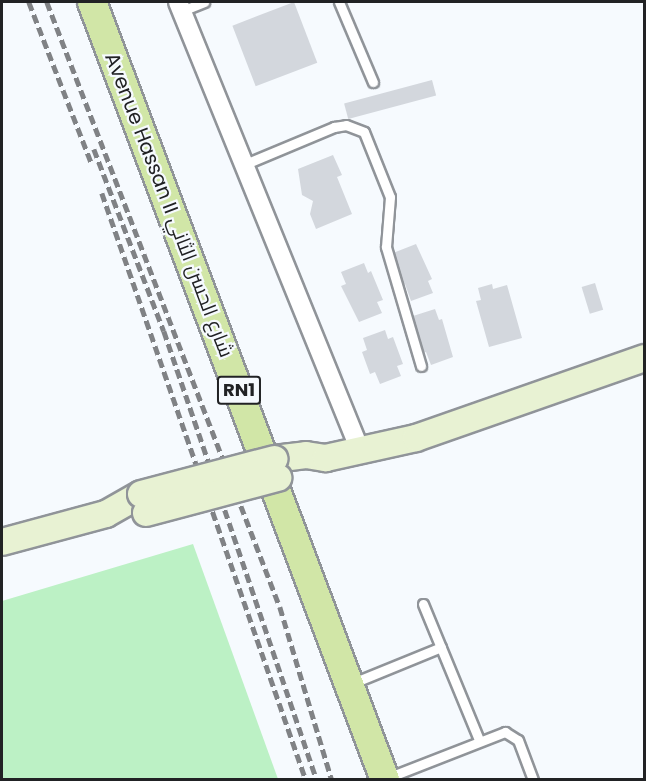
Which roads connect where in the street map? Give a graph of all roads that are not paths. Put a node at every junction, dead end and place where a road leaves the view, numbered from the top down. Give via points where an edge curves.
1 (92, 2) edge
2 (204, 2) edge
3 (339, 2) edge
4 (180, 6) edge
5 (373, 82) dead end
6 (243, 165) junction
7 (643, 364) edge
8 (421, 366) dead end
9 (360, 450) junction
10 (2, 542) edge
11 (423, 604) dead end
12 (441, 647) junction
13 (351, 684) junction
14 (479, 740) junction
15 (385, 779) edge
16 (533, 780) edge

1 - 13 main road, Avenue Hassan II شارع الحسن الثاني / RN1
2 - 4 lane
3 - 5 lane
4 - 6 street
6 - 8 lane via 334,127 346,125 364,132 390,197 386,248
6 - 9 street
7 - 9 main road via 492,414
9 - 10 main road, bridge via 326,458 305,471 276,469
11 - 12 lane
12 - 13 lane
12 - 14 lane
13 - 15 main road, Avenue Hassan II شارع الحسن الثاني / RN1
14 - 15 lane
14 - 16 lane via 498,733 513,734

